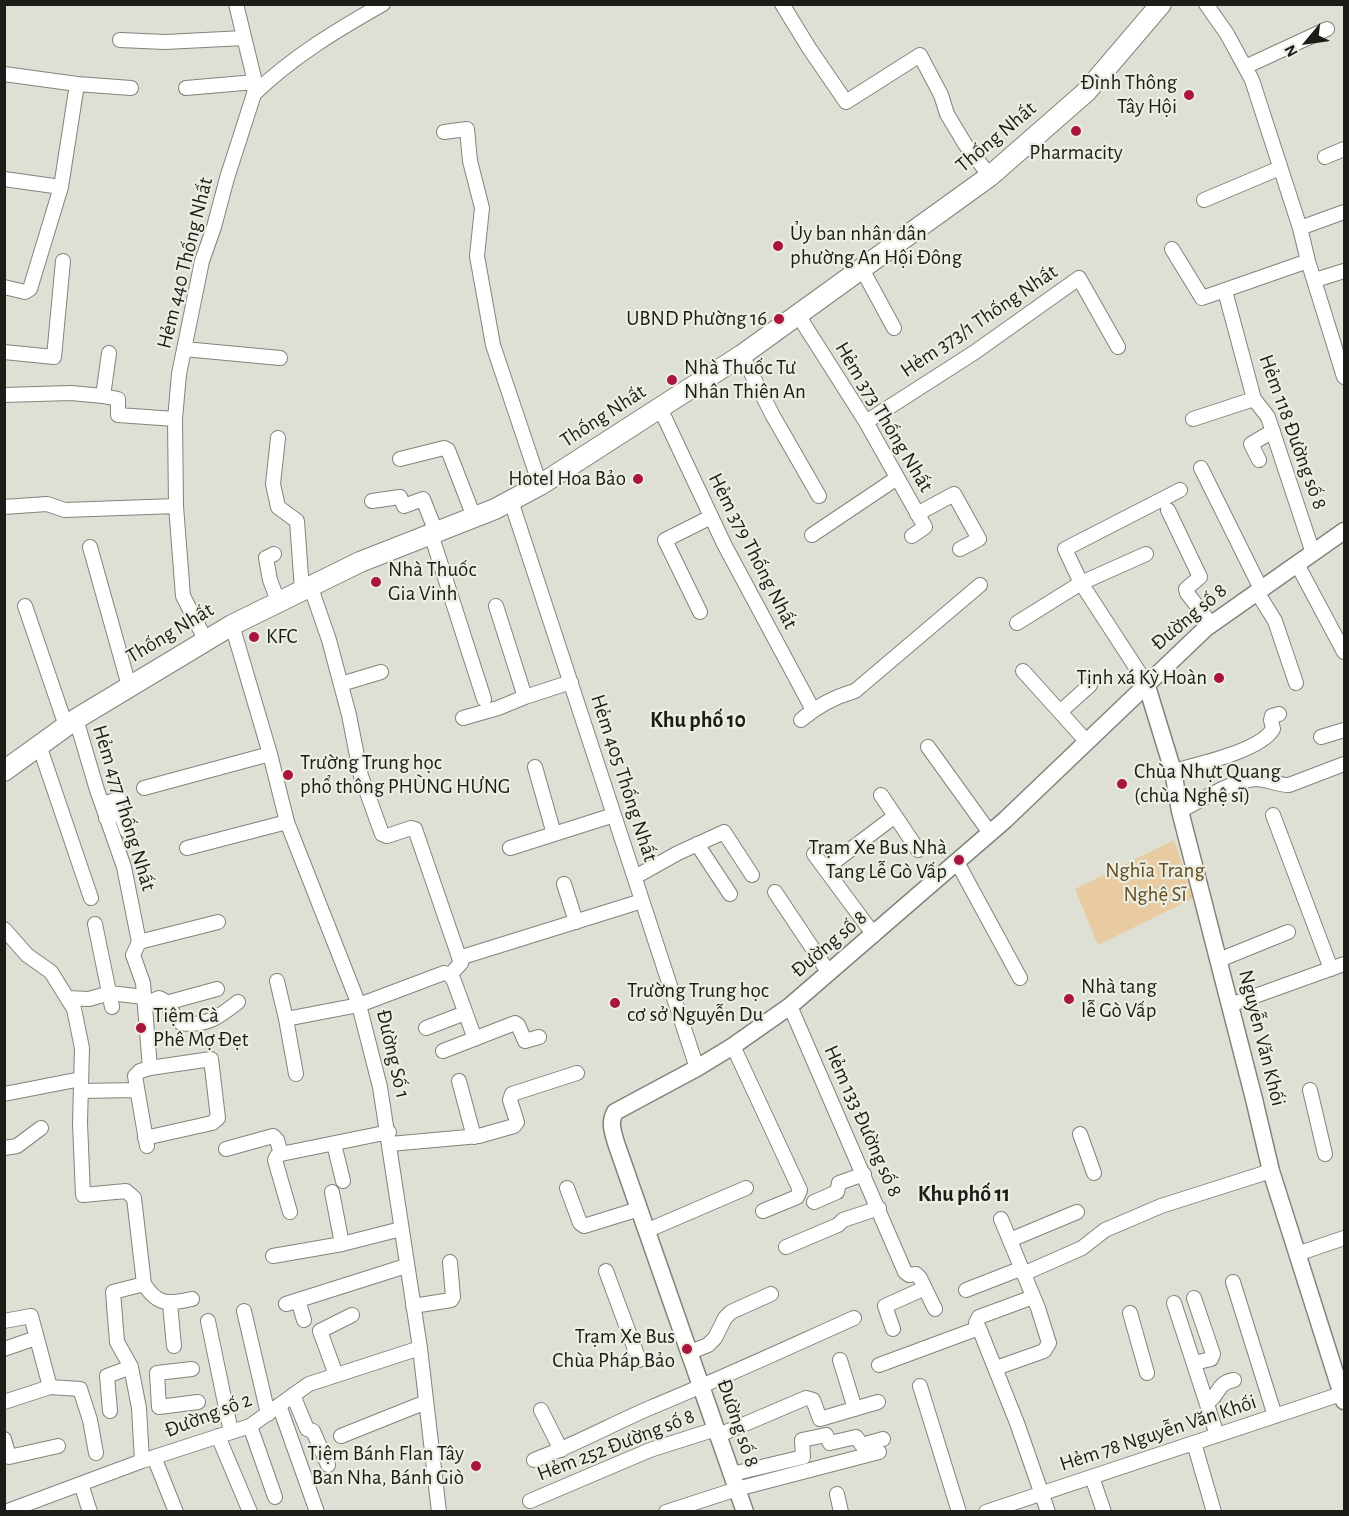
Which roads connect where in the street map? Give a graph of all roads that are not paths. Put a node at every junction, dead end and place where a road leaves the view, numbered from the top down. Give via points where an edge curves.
1 (236, 4) edge
2 (382, 4) edge
3 (782, 4) edge
4 (1161, 4) edge
5 (1206, 4) edge
6 (1327, 29) dead end
7 (244, 38) junction
8 (120, 40) dead end
9 (1245, 67) junction
10 (4, 74) edge
11 (77, 84) junction
12 (130, 88) dead end
13 (186, 88) dead end
14 (255, 88) junction
15 (444, 132) dead end
16 (1344, 149) edge
17 (1325, 157) dead end
18 (1280, 168) junction
19 (990, 176) junction
20 (4, 179) edge
21 (61, 187) junction
22 (1204, 200) dead end
23 (1344, 212) edge
24 (1300, 228) junction
25 (1172, 249) dead end
26 (63, 261) dead end
27 (1308, 261) junction
28 (862, 269) junction
29 (1344, 271) edge
30 (1315, 280) junction
31 (4, 287) edge
32 (1225, 291) junction
33 (798, 315) junction
34 (894, 328) dead end
35 (1118, 347) dead end
36 (184, 349) junction
37 (4, 352) edge
38 (109, 353) dead end
39 (742, 355) junction
40 (280, 358) dead end
41 (1344, 377) edge
42 (4, 395) edge
43 (103, 396) junction
44 (1254, 399) junction
45 (660, 408) junction
46 (175, 419) junction
47 (1193, 419) dead end
48 (866, 422) junction
49 (1273, 431) junction
50 (278, 438) dead end
51 (400, 459) dead end
52 (1259, 460) dead end
53 (1201, 468) dead end
54 (897, 478) junction
55 (540, 485) junction
56 (1180, 490) dead end
57 (819, 496) dead end
58 (372, 501) dead end
59 (511, 501) junction
60 (176, 506) junction
61 (4, 507) edge
62 (1168, 510) dead end
63 (917, 514) junction
64 (474, 517) junction
65 (711, 517) junction
66 (1344, 531) edge
67 (433, 533) junction
68 (812, 535) dead end
69 (912, 536) dead end
70 (90, 547) dead end
71 (960, 549) dead end
72 (1313, 553) junction
73 (274, 554) dead end
74 (1146, 554) dead end
75 (1297, 564) junction
76 (1081, 583) junction
77 (980, 585) dead end
78 (306, 587) junction
79 (1259, 590) junction
80 (278, 602) junction
81 (25, 606) dead end
82 (496, 606) dead end
83 (700, 612) dead end
84 (1017, 623) dead end
85 (1211, 624) junction
86 (232, 625) junction
87 (205, 639) junction
88 (1344, 652) edge
89 (1023, 671) dead end
90 (381, 672) dead end
91 (571, 682) junction
92 (1146, 683) junction
93 (341, 684) junction
94 (1296, 684) dead end
95 (1090, 685) dead end
96 (129, 686) junction
97 (525, 697) junction
98 (484, 699) dead end
99 (813, 710) junction
100 (1060, 712) junction
101 (1279, 714) dead end
102 (463, 718) dead end
103 (801, 720) dead end
104 (71, 722) junction
105 (1343, 735) edge
106 (1321, 737) dead end
107 (1087, 742) junction
108 (39, 745) junction
109 (928, 747) dead end
110 (270, 754) junction
111 (1344, 764) edge
112 (534, 767) dead end
113 (4, 771) edge
114 (1173, 771) junction
115 (144, 788) dead end
116 (881, 795) dead end
117 (119, 799) dead end
118 (104, 811) junction
119 (1180, 811) junction
120 (614, 815) junction
121 (1273, 815) dead end
122 (894, 816) junction
123 (287, 822) junction
124 (127, 831) dead end
125 (990, 833) junction
126 (554, 834) junction
127 (697, 844) junction
128 (510, 848) dead end
129 (188, 849) dead end
130 (918, 850) dead end
131 (814, 854) dead end
132 (957, 862) junction
133 (826, 868) junction
134 (752, 875) dead end
135 (635, 877) junction
136 (564, 884) dead end
137 (775, 892) dead end
138 (730, 894) dead end
139 (91, 898) dead end
140 (642, 901) junction
141 (218, 922) dead end
142 (576, 922) junction
143 (95, 924) dead end
144 (4, 929) edge
145 (1287, 932) dead end
146 (874, 935) junction
147 (139, 942) junction
148 (459, 958) junction
149 (1219, 960) junction
150 (1338, 967) edge
151 (829, 973) junction
152 (450, 975) junction
153 (1020, 978) dead end
154 (277, 981) dead end
155 (217, 989) dead end
156 (110, 993) junction
157 (67, 998) junction
158 (144, 1001) junction
159 (166, 1002) junction
160 (238, 1002) dead end
161 (359, 1005) junction
162 (1230, 1005) junction
163 (790, 1006) junction
164 (112, 1007) dead end
165 (465, 1013) junction
166 (286, 1019) junction
167 (426, 1028) dead end
168 (539, 1037) dead end
169 (475, 1039) junction
170 (733, 1046) junction
171 (443, 1051) dead end
172 (150, 1068) junction
173 (697, 1068) junction
174 (577, 1073) dead end
175 (296, 1074) dead end
176 (459, 1081) dead end
177 (81, 1085) junction
178 (136, 1090) junction
179 (1310, 1090) dead end
180 (4, 1094) edge
181 (40, 1128) dead end
182 (1080, 1134) dead end
183 (474, 1137) junction
184 (389, 1138) junction
185 (334, 1144) junction
186 (4, 1149) edge
187 (226, 1149) dead end
188 (281, 1154) junction
189 (1325, 1154) dead end
190 (1271, 1171) junction
191 (1094, 1173) dead end
192 (864, 1174) junction
193 (344, 1181) dead end
194 (567, 1188) dead end
195 (746, 1188) dead end
196 (332, 1192) dead end
197 (814, 1202) dead end
198 (879, 1208) junction
199 (639, 1209) junction
200 (763, 1211) dead end
201 (290, 1212) dead end
202 (1077, 1212) dead end
203 (1001, 1219) dead end
204 (401, 1229) junction
205 (646, 1231) junction
206 (1344, 1238) edge
207 (1010, 1240) junction
208 (342, 1244) junction
209 (786, 1247) dead end
210 (1297, 1254) junction
211 (273, 1256) dead end
212 (450, 1262) dead end
213 (406, 1266) junction
214 (606, 1271) dead end
215 (1022, 1271) junction
216 (1233, 1282) dead end
217 (144, 1284) junction
218 (925, 1287) junction
219 (966, 1290) dead end
220 (771, 1294) dead end
221 (1033, 1297) junction
222 (1194, 1298) dead end
223 (192, 1299) dead end
224 (1174, 1303) dead end
225 (170, 1304) junction
226 (413, 1306) junction
227 (935, 1309) dead end
228 (244, 1311) dead end
229 (1130, 1313) dead end
230 (352, 1316) dead end
231 (854, 1318) dead end
232 (304, 1320) dead end
233 (4, 1321) edge
234 (208, 1321) dead end
235 (979, 1328) junction
236 (893, 1329) dead end
237 (36, 1338) junction
238 (174, 1346) dead end
239 (420, 1348) junction
240 (4, 1349) edge
241 (688, 1353) junction
242 (639, 1360) dead end
243 (840, 1360) dead end
244 (1194, 1363) junction
245 (879, 1365) dead end
246 (131, 1367) junction
247 (996, 1368) junction
248 (192, 1369) dead end
249 (1147, 1373) dead end
250 (336, 1375) junction
251 (1234, 1380) dead end
252 (920, 1386) dead end
253 (50, 1387) junction
254 (702, 1387) junction
255 (293, 1395) junction
256 (1344, 1396) edge
257 (4, 1402) edge
258 (198, 1402) dead end
259 (426, 1402) junction
260 (878, 1402) dead end
261 (1207, 1403) junction
262 (159, 1407) junction
263 (139, 1408) junction
264 (273, 1409) junction
265 (855, 1409) junction
266 (541, 1410) dead end
267 (110, 1411) dead end
268 (1275, 1416) junction
269 (250, 1426) junction
270 (717, 1432) junction
271 (224, 1434) junction
272 (1217, 1435) junction
273 (341, 1436) dead end
274 (4, 1439) edge
275 (1194, 1443) junction
276 (58, 1446) dead end
277 (561, 1450) junction
278 (96, 1453) dead end
279 (148, 1460) junction
280 (534, 1460) dead end
281 (328, 1466) dead end
282 (1092, 1477) junction
283 (734, 1482) junction
284 (81, 1484) junction
285 (837, 1494) dead end
286 (1040, 1494) junction
287 (275, 1497) dead end
288 (531, 1501) dead end
289 (1004, 1509) edge
290 (674, 1510) edge
291 (5, 1512) edge
292 (90, 1512) edge
293 (176, 1512) edge
294 (250, 1512) edge
295 (317, 1512) edge
296 (439, 1512) edge
297 (745, 1512) edge
298 (841, 1512) edge
299 (959, 1512) edge
300 (986, 1512) edge
301 (1048, 1512) edge
302 (1104, 1512) edge
303 (1214, 1512) edge

1 - 7 street
2 - 14 street
3 - 19 street via 846,102 920,55 947,114
4 - 19 main road, Thống Nhất via 1086,92
5 - 9 street
6 - 9 street
7 - 8 street
7 - 14 street
9 - 18 street
10 - 11 street
11 - 12 street
11 - 21 street
13 - 14 street
14 - 36 street, Hẻm 440 Thống Nhất via 202,261
15 - 55 street via 467,129 470,161 482,208 477,256 493,345
16 - 17 street
18 - 22 street
18 - 24 street
19 - 28 main road, Thống Nhất
20 - 21 street
21 - 31 street via 30,290
23 - 24 street
24 - 27 street
25 - 32 street via 1202,298
26 - 37 street via 54,357
27 - 30 street
27 - 32 street
28 - 33 main road, Thống Nhất
28 - 34 street
29 - 30 street
30 - 41 street
32 - 44 street, Hẻm 118 Đường số 8
33 - 39 main road, Thống Nhất
33 - 48 street, Hẻm 373 Thống Nhất
35 - 48 street, Hẻm 373/1 Thống Nhất via 1079,278 975,352
36 - 40 street
36 - 46 street, Hẻm 440 Thống Nhất
38 - 43 street
39 - 45 main road, Thống Nhất
39 - 57 street
42 - 43 street
43 - 46 street via 118,399 118,415
44 - 47 street
44 - 49 street, Hẻm 118 Đường số 8
45 - 55 main road, Thống Nhất
45 - 65 street, Hẻm 379 Thống Nhất
46 - 60 street, Hẻm 440 Thống Nhất
48 - 54 street, Hẻm 373 Thống Nhất
49 - 52 street via 1251,444
49 - 72 street, Hẻm 118 Đường số 8
50 - 78 street via 273,483 279,507 297,521
51 - 64 street via 444,447 448,450
53 - 79 street
54 - 63 street, Hẻm 373 Thống Nhất
54 - 68 street
55 - 59 main road, Thống Nhất
56 - 76 street via 1066,547
58 - 67 street via 400,497 404,506 423,499
59 - 64 main road, Thống Nhất
59 - 91 street, Hẻm 405 Thống Nhất
60 - 61 street via 65,510 47,504
60 - 87 street, Hẻm 440 Thống Nhất via 183,596
62 - 85 street via 1200,578 1188,586 1187,593
63 - 69 street, Hẻm 373 Thống Nhất via 925,527
63 - 71 street via 954,494 979,538
64 - 67 main road, Thống Nhất
65 - 83 street via 665,540
65 - 99 street, Hẻm 379 Thống Nhất
66 - 72 street, Đường số 8
67 - 78 main road, Thống Nhất
67 - 98 street
70 - 96 street
72 - 75 street, Đường số 8
73 - 80 street via 266,558
74 - 76 street
75 - 79 street, Đường số 8
75 - 88 street
76 - 84 street
76 - 92 street
77 - 99 street via 855,691
78 - 80 main road, Thống Nhất
78 - 93 street via 329,640
79 - 85 street, Đường số 8
79 - 94 street via 1275,621
80 - 86 main road, Thống Nhất
81 - 104 street, Hẻm 477 Thống Nhất
82 - 97 street
85 - 92 street, Đường số 8
86 - 87 main road, Thống Nhất
86 - 110 street, Đường Số 1
87 - 96 main road, Thống Nhất
89 - 100 street
90 - 93 street
91 - 97 street
91 - 120 street, Hẻm 405 Thống Nhất
92 - 107 street, Đường số 8
92 - 114 street, Nguyễn Văn Khối
93 - 148 street via 361,777 382,834 415,829
95 - 100 street
96 - 104 main road, Thống Nhất
97 - 102 street
99 - 103 street
100 - 107 street
101 - 114 street via 1272,716 1274,729 1263,741
104 - 108 main road, Thống Nhất
104 - 118 street, Hẻm 477 Thống Nhất
105 - 106 street
107 - 125 street, Đường số 8
108 - 113 main road, Thống Nhất
108 - 139 street
109 - 125 street
110 - 115 street
110 - 123 street, Đường Số 1
111 - 119 street via 1289,785 1245,780
112 - 126 street
114 - 119 street, Nguyễn Văn Khối
116 - 122 street
117 - 118 street
118 - 124 street via 120,812
118 - 147 street, Hẻm 477 Thống Nhất via 124,867
119 - 149 street, Nguyễn Văn Khối
120 - 126 street
120 - 135 street, Hẻm 405 Thống Nhất
121 - 150 street
122 - 130 street
122 - 133 street
123 - 129 street
123 - 161 street, Đường Số 1
125 - 132 street, Đường số 8
126 - 128 street
127 - 134 street via 724,832
127 - 135 street
127 - 138 street
131 - 133 street
132 - 146 street, Đường số 8
132 - 153 street
133 - 146 street
135 - 140 street, Hẻm 405 Thống Nhất
136 - 142 street
137 - 151 street
140 - 142 street
140 - 173 street, Hẻm 405 Thống Nhất
141 - 147 street
142 - 148 street
143 - 156 street
144 - 157 street via 27,955 51,972
145 - 149 street
146 - 151 street, Đường số 8
147 - 158 street, Hẻm 477 Thống Nhất via 133,955
148 - 152 street via 459,968
149 - 162 street, Nguyễn Văn Khối
150 - 162 street
151 - 163 street, Đường số 8
152 - 161 street via 444,973
152 - 165 street
154 - 166 street
155 - 159 street
156 - 157 street via 89,999
156 - 158 street
156 - 164 street
157 - 177 street via 74,1009 82,1048
158 - 159 street via 159,998
158 - 172 street, Hẻm 477 Thống Nhất
159 - 160 street via 181,1023 190,1024 218,1018
161 - 166 street
161 - 184 street, Đường Số 1
162 - 190 street, Nguyễn Văn Khối
163 - 170 street, Đường số 8
163 - 192 street, Hẻm 133 Đường số 8
165 - 167 street
165 - 169 street
166 - 175 street
168 - 169 street via 525,1041 515,1023
169 - 171 street
170 - 173 street, Đường số 8
170 - 200 street via 800,1190 797,1197
172 - 178 street via 135,1076
172 - 178 street via 211,1059 218,1118 146,1142
173 - 199 street, Đường số 8 via 615,1112 612,1118 612,1129
174 - 183 street via 512,1094 516,1125
176 - 183 street
177 - 178 street
177 - 180 street
177 - 217 street via 83,1195 126,1191 134,1198
179 - 189 street
181 - 186 street via 17,1146
182 - 191 street
183 - 184 street
184 - 185 street
184 - 204 street, Đường Số 1
185 - 188 street
185 - 193 street
187 - 188 street via 273,1136
188 - 201 street via 275,1160
190 - 210 street, Nguyễn Văn Khối
190 - 215 street via 1161,1206 1105,1230 1082,1248
192 - 197 street via 839,1183 837,1192
192 - 198 street, Hẻm 133 Đường số 8
194 - 199 street via 584,1226
195 - 205 street
196 - 208 street
198 - 209 street
198 - 218 street, Hẻm 133 Đường số 8 via 905,1272 916,1274
199 - 205 street, Đường số 8
202 - 207 street
203 - 207 street
204 - 208 street
204 - 213 street, Đường Số 1
205 - 241 street, Đường số 8
206 - 210 street
207 - 215 street
208 - 211 street
210 - 256 street, Nguyễn Văn Khối
212 - 226 street via 451,1300
213 - 226 street, Đường Số 1
213 - 232 street via 292,1302
214 - 242 street
215 - 219 street
215 - 221 street
216 - 268 street
217 - 225 street via 152,1296
217 - 246 street via 113,1292 117,1342
218 - 227 street, Hẻm 133 Đường số 8
218 - 236 street via 885,1306
220 - 241 street via 731,1312 708,1346
221 - 235 street via 980,1317 976,1323
221 - 247 street via 1048,1347
222 - 244 street via 1213,1354 1210,1359
223 - 225 street
224 - 244 street
225 - 238 street
226 - 239 street, Đường Số 1
228 - 264 street
229 - 249 street
230 - 250 street via 320,1331
231 - 254 street
233 - 237 street via 31,1316
234 - 271 street
235 - 245 street
235 - 247 street
237 - 240 street
237 - 253 street
239 - 250 street, Đường số 2
239 - 259 street, Đường Số 1
241 - 254 street, Đường số 8
243 - 265 street
244 - 261 street
246 - 263 street
246 - 267 street via 107,1376
247 - 286 street
248 - 262 street via 157,1373
250 - 255 street, Đường số 2 via 309,1384
251 - 261 street via 1220,1386 1214,1399
252 - 299 street
253 - 257 street
253 - 278 street via 80,1389
254 - 270 street, Đường số 8
254 - 277 street
255 - 264 street, Đường số 2
255 - 281 street
256 - 268 street, Hẻm 78 Nguyễn Văn Khối
258 - 262 street
259 - 273 street
259 - 296 street, Đường Số 1
260 - 265 street
261 - 272 street
262 - 263 street
263 - 279 street
264 - 269 street, Đường số 2
264 - 295 street
265 - 270 street, Hẻm 252 Đường số 8 via 820,1419 813,1400 806,1398
266 - 277 street
268 - 272 street, Hẻm 78 Nguyễn Văn Khối
269 - 271 street, Đường số 2
269 - 287 street
270 - 283 street, Đường số 8
270 - 288 street, Hẻm 252 Đường số 8 via 650,1450
271 - 279 street, Đường số 2
271 - 294 street
272 - 275 street, Hẻm 78 Nguyễn Văn Khối
274 - 276 street via 9,1457
275 - 282 street, Hẻm 78 Nguyễn Văn Khối
275 - 303 street
277 - 280 street
279 - 284 street, Đường số 2
279 - 293 street
282 - 286 street, Hẻm 78 Nguyễn Văn Khối
282 - 302 street
283 - 283 street via 803,1457 802,1440 826,1435 830,1443 856,1437 862,1445 881,1446
283 - 290 street
283 - 297 street, Đường số 8
284 - 291 street, Đường số 2
284 - 292 street
285 - 298 street
286 - 289 street, Hẻm 78 Nguyễn Văn Khối
286 - 301 street
289 - 300 street, Hẻm 78 Nguyễn Văn Khối

